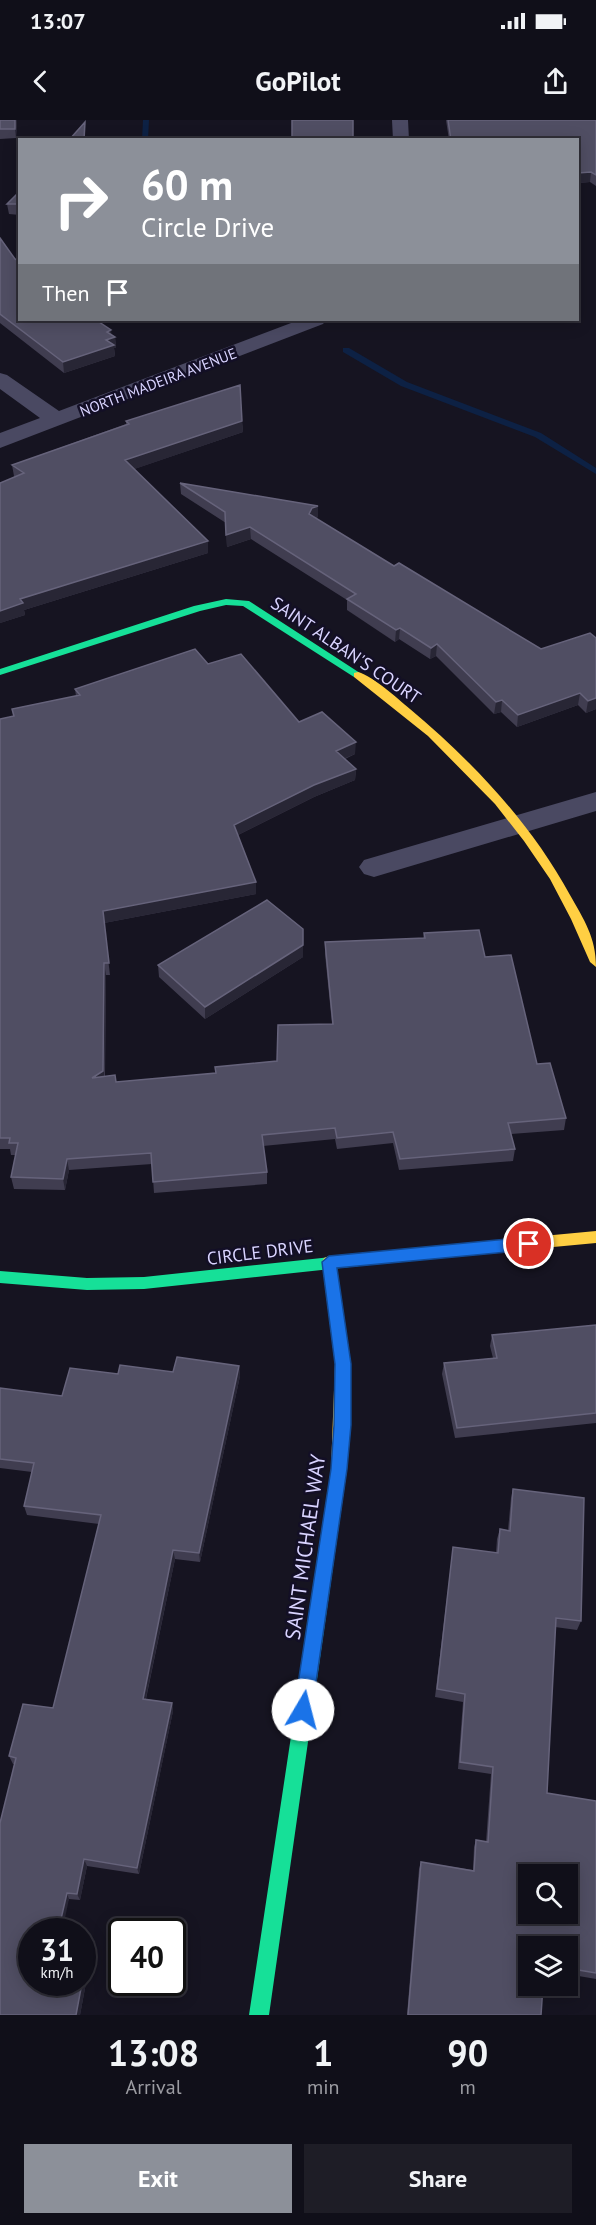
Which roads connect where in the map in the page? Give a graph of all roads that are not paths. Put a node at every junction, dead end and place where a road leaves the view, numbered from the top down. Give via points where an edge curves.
1 (400, 120) edge
2 (401, 138) edge
3 (313, 321) edge
4 (0, 379) edge
5 (57, 420) junction
6 (0, 441) edge
7 (0, 672) edge
8 (596, 801) edge
9 (518, 825) junction
10 (374, 867) dead end
11 (596, 962) edge
12 (596, 1237) edge
13 (329, 1262) junction
14 (0, 1277) edge
15 (259, 2015) edge

1 - 2 street
3 - 5 street, NORTH MADEIRA AVENUE
4 - 5 street
5 - 6 street, NORTH MADEIRA AVENUE
7 - 9 street, SAINT ALBAN'S COURT via 198,608 226,602 245,603 402,707 465,763
8 - 9 street
9 - 10 street
9 - 11 street, SAINT ALBAN'S COURT via 560,884
12 - 13 street, CIRCLE DRIVE
13 - 14 street, CIRCLE DRIVE via 144,1283 87,1284
13 - 15 street, SAINT MICHAEL WAY via 343,1364 339,1469

